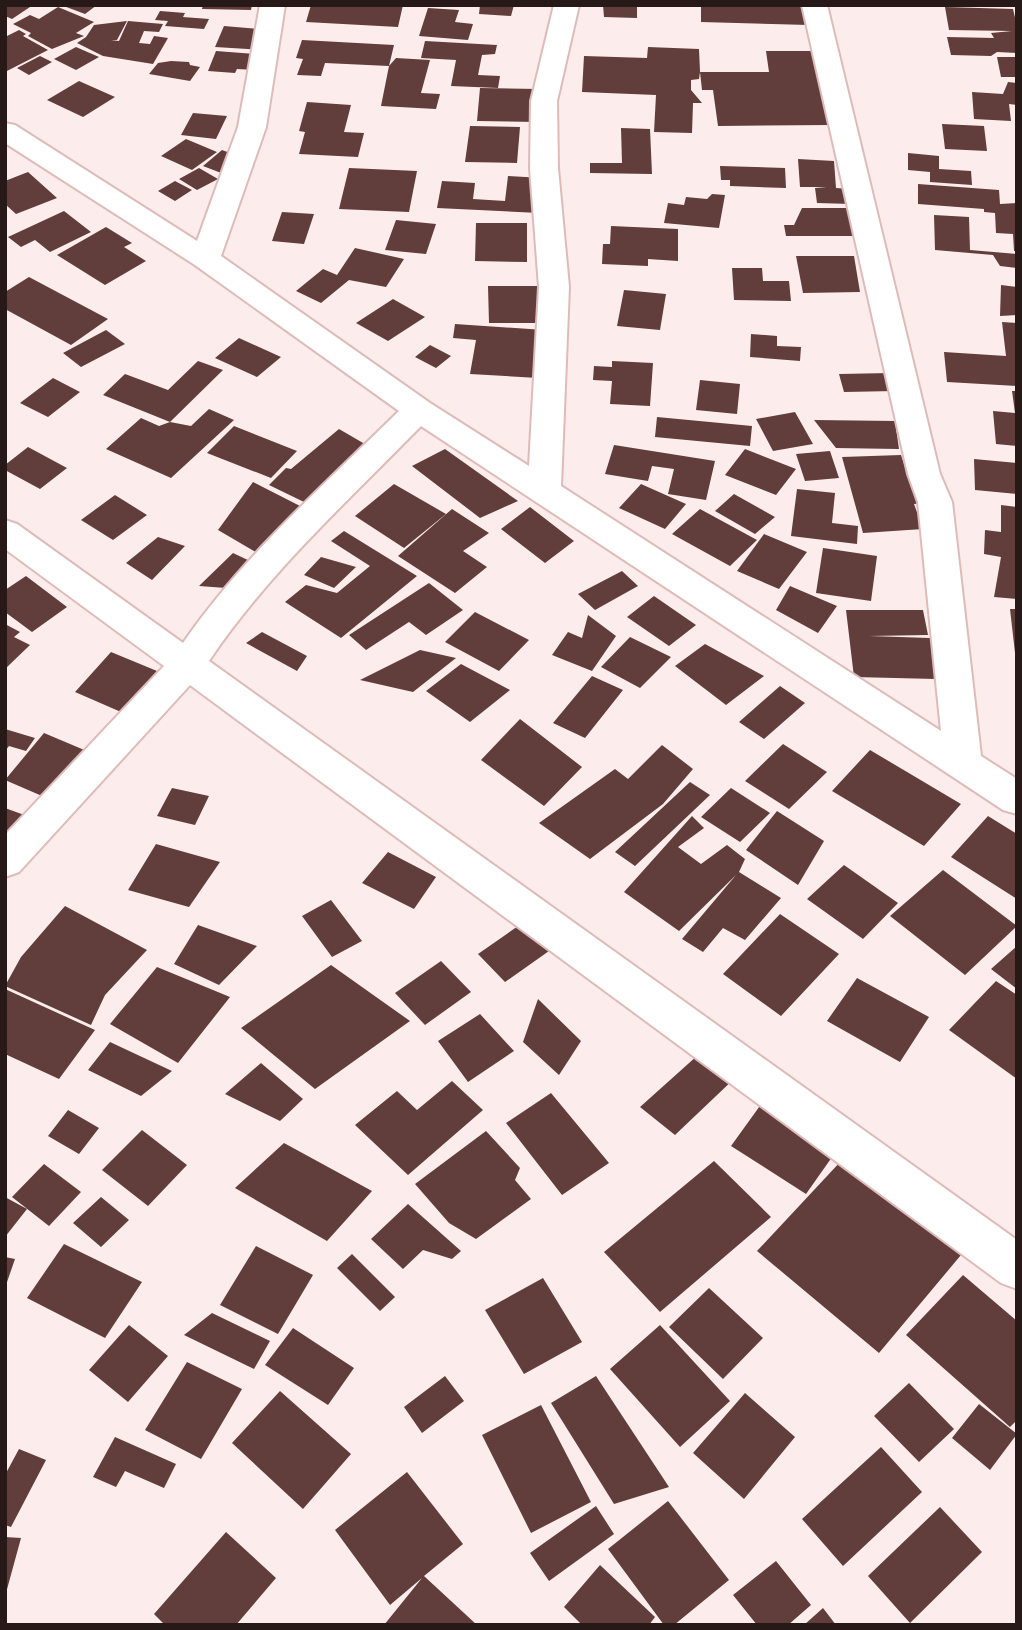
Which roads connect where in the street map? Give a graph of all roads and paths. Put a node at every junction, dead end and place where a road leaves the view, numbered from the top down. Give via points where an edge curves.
1 (273, 5) edge
2 (567, 5) edge
3 (814, 5) edge
4 (5, 131) edge
5 (205, 259) junction
6 (419, 410) junction
7 (544, 491) junction
8 (5, 533) edge
9 (186, 666) junction
10 (963, 765) junction
11 (1017, 799) edge
12 (5, 861) edge
13 (1017, 1267) edge

1 - 5 street via 252,127
2 - 7 street via 544,102 544,168 554,286
3 - 10 street via 934,502
4 - 5 street
5 - 6 street
6 - 7 street
6 - 9 street via 258,571
7 - 10 street
8 - 9 street
9 - 12 street
9 - 13 street
10 - 11 street

